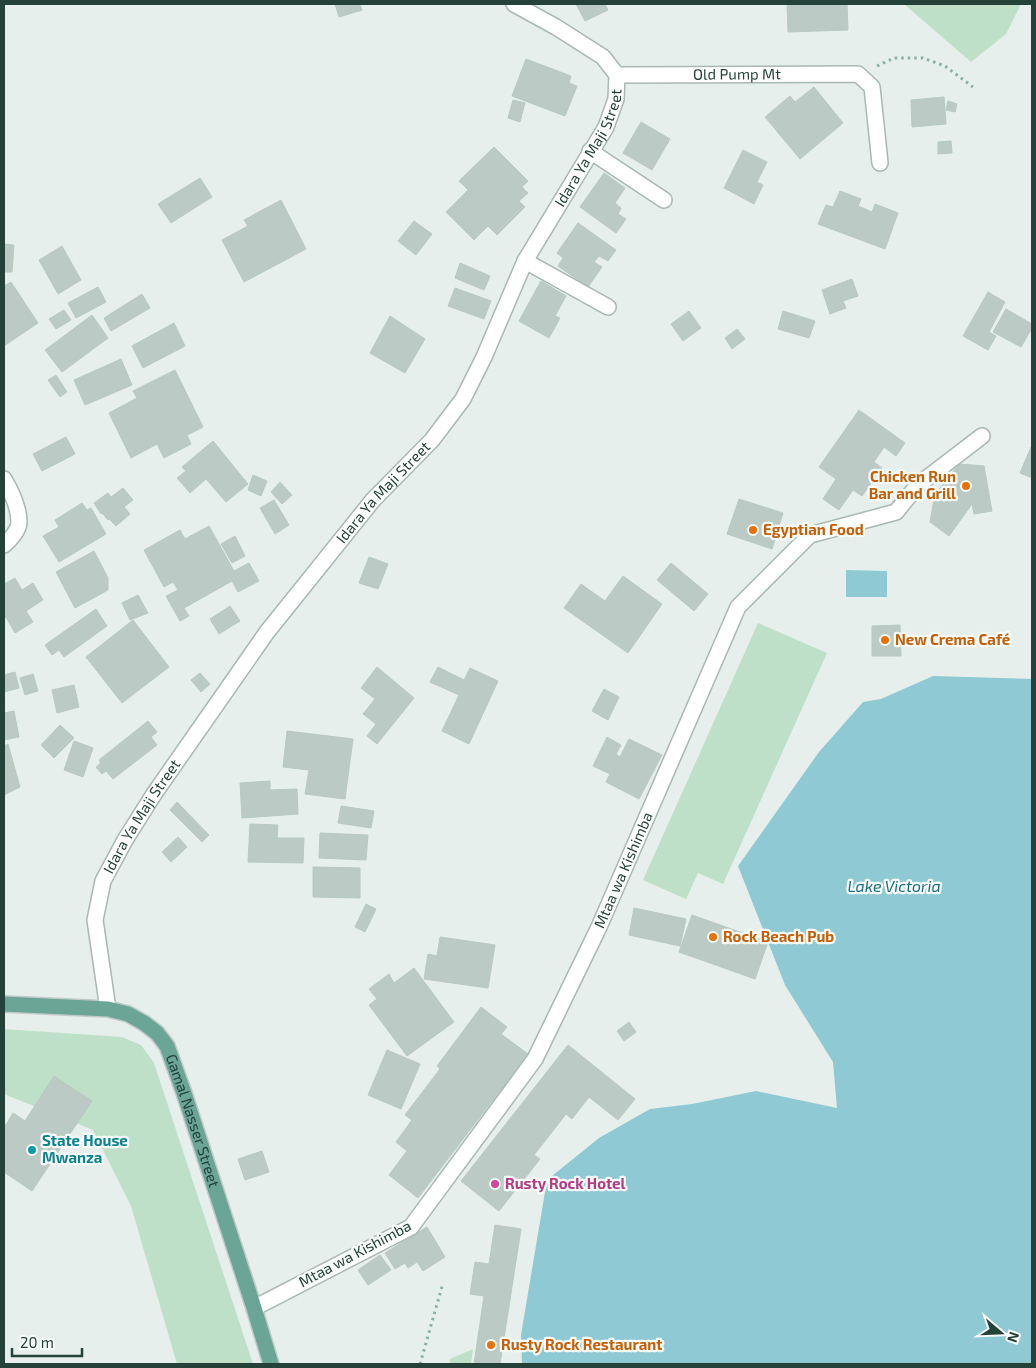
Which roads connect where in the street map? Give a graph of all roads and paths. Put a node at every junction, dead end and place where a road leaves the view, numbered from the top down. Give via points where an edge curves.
1 (514, 4) edge
2 (858, 74) junction
3 (616, 75) junction
4 (973, 87) dead end
5 (590, 152) junction
6 (880, 163) dead end
7 (664, 200) dead end
8 (525, 261) junction
9 (608, 307) dead end
10 (982, 436) dead end
11 (4, 479) edge
12 (4, 545) edge
13 (4, 1004) edge
14 (108, 1009) junction
15 (443, 1283) dead end
16 (254, 1308) junction
17 (271, 1364) edge
18 (420, 1364) edge

1 - 3 street, Idara Ya Maji Street via 603,57
2 - 3 street, Old Pump Mt
2 - 4 path via 894,58 924,58 945,66
2 - 6 street via 872,87
3 - 5 street, Idara Ya Maji Street via 616,99 606,126
5 - 7 street
5 - 8 street, Idara Ya Maji Street
8 - 9 street
8 - 14 street, Idara Ya Maji Street via 463,400 432,440 373,500 268,632 125,840 103,881 95,920
10 - 16 street, Mtaa wa Kishimba via 918,484 896,512 810,535 738,606 599,927 535,1059 411,1227
11 - 12 street via 15,502 19,523
13 - 14 main road, Gamal Nasser Street
14 - 16 main road, Gamal Nasser Street via 128,1014 144,1023 167,1046
15 - 18 path
16 - 17 main road, Gamal Nasser Street

